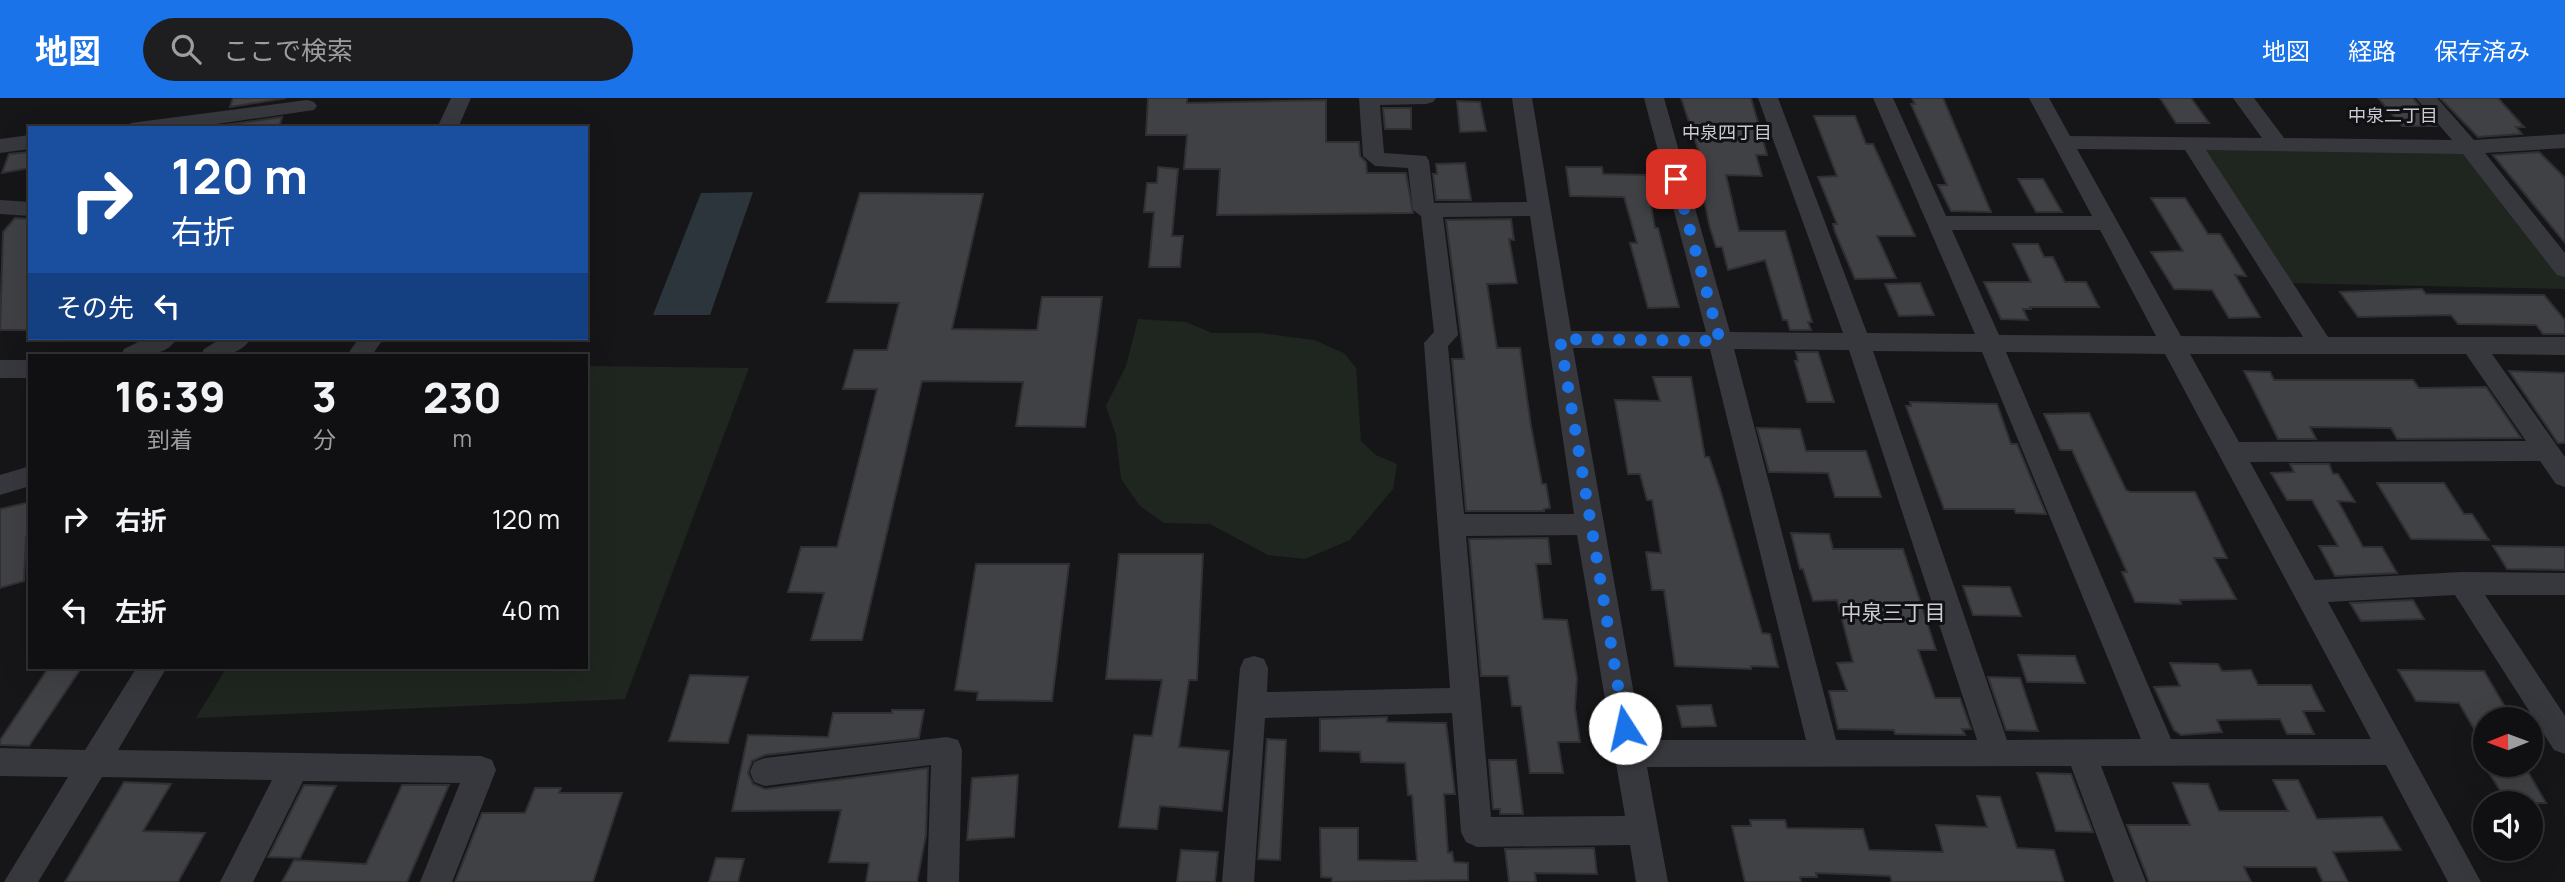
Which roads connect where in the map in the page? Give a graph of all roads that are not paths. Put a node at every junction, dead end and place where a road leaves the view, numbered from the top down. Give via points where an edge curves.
1 (461, 98) edge
2 (1426, 98) edge
3 (1522, 98) edge
4 (1654, 98) edge
5 (1768, 98) edge
6 (1883, 98) edge
7 (2039, 98) edge
8 (2243, 98) edge
9 (2427, 98) edge
10 (308, 102) edge
11 (170, 126) edge
12 (311, 126) edge
13 (448, 126) edge
14 (28, 142) edge
15 (2062, 142) junction
16 (2191, 144) junction
17 (2278, 145) junction
18 (0, 146) edge
19 (2469, 147) junction
20 (2560, 148) edge
21 (0, 207) edge
22 (28, 208) edge
23 (1539, 209) junction
24 (1431, 210) junction
25 (1938, 223) junction
26 (2106, 223) junction
27 (2565, 270) edge
28 (1560, 339) junction
29 (161, 340) edge
30 (236, 340) edge
31 (370, 340) edge
32 (1720, 341) junction
33 (1858, 342) junction
34 (1991, 344) junction
35 (2172, 345) junction
36 (2321, 345) junction
37 (2472, 345) junction
38 (2565, 346) edge
39 (135, 354) edge
40 (215, 354) edge
41 (360, 354) edge
42 (0, 369) edge
43 (28, 369) edge
44 (2230, 452) junction
45 (2547, 452) junction
46 (28, 477) edge
47 (2565, 477) edge
48 (0, 485) edge
49 (1590, 524) junction
50 (1451, 525) junction
51 (2462, 583) junction
52 (2565, 584) edge
53 (2305, 592) junction
54 (1254, 668) dead end
55 (152, 669) edge
56 (1467, 700) junction
57 (1251, 705) junction
58 (2565, 741) edge
59 (2395, 752) junction
60 (1824, 753) junction
61 (1997, 753) junction
62 (2081, 753) junction
63 (2162, 753) junction
64 (1630, 754) junction
65 (0, 762) edge
66 (93, 765) junction
67 (294, 768) junction
68 (765, 772) dead end
69 (1643, 830) junction
70 (20, 882) edge
71 (236, 882) edge
72 (436, 882) edge
73 (943, 882) edge
74 (1238, 882) edge
75 (1652, 882) edge
76 (2130, 882) edge
77 (2465, 882) edge

1 - 13 street
2 - 24 street via 1369,99 1374,156 1383,161 1419,161 1424,210
3 - 23 street
4 - 32 street
5 - 33 street
6 - 25 street
7 - 15 street
8 - 17 street
9 - 19 street
10 - 11 street
10 - 12 street
14 - 18 street
15 - 16 street
15 - 26 street
16 - 17 street
16 - 36 street
17 - 19 street
19 - 20 street
19 - 27 street
21 - 22 street
23 - 24 street
23 - 28 street
24 - 50 street via 1447,335 1436,343
25 - 26 street
25 - 34 street
26 - 35 street
28 - 32 street
28 - 49 street
29 - 39 street
30 - 40 street
31 - 41 street
32 - 33 street
32 - 60 street
33 - 34 street
33 - 61 street
34 - 35 street
34 - 63 street
35 - 36 street
35 - 44 street
36 - 37 street
37 - 38 street
37 - 45 street
42 - 43 street
44 - 45 street
44 - 53 street
45 - 47 street
46 - 48 street
49 - 50 street
49 - 64 street
50 - 56 street
51 - 52 street
51 - 53 street
51 - 58 street
53 - 59 street
54 - 57 street
55 - 66 street
56 - 57 street
56 - 69 street via 1478,832
57 - 74 street
59 - 63 street
59 - 77 street
60 - 61 street
60 - 64 street
61 - 62 street
62 - 63 street
62 - 76 street
64 - 69 street
65 - 66 street
66 - 67 street
66 - 70 street
67 - 71 street
67 - 72 street via 481,770
68 - 73 street via 947,750
69 - 75 street

